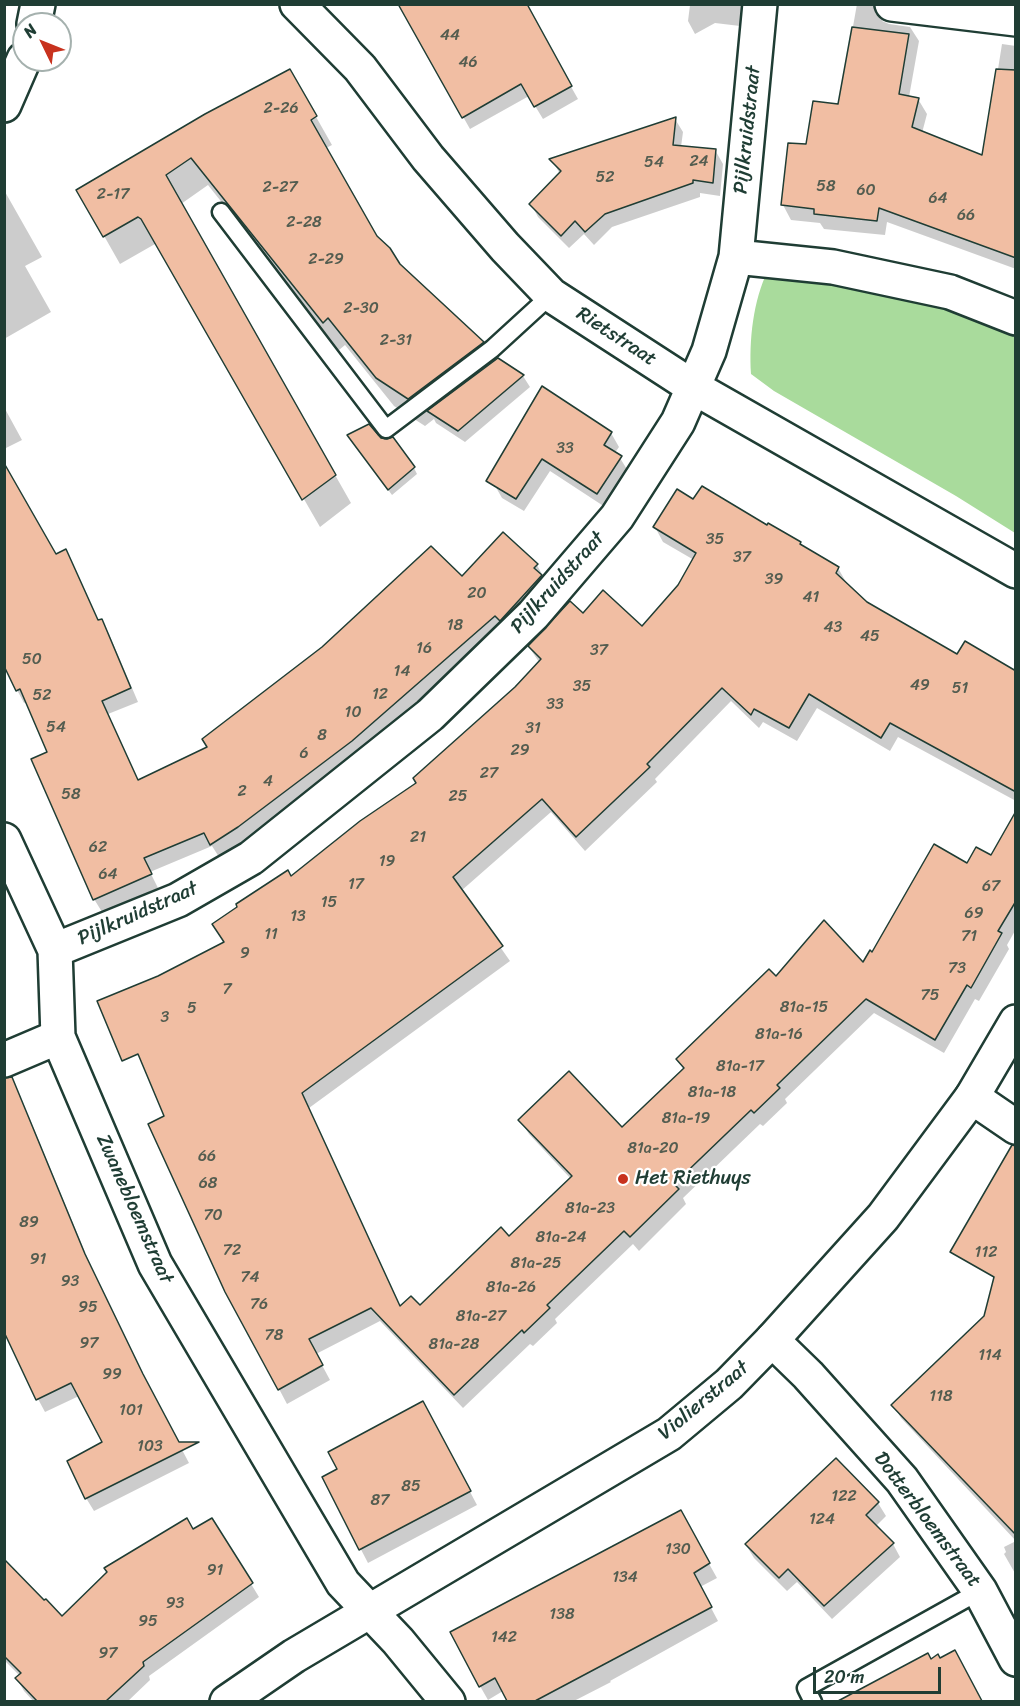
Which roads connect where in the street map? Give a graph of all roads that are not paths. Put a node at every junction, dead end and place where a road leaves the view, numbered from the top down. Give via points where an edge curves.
1 (297, 4) edge
2 (760, 4) edge
3 (892, 4) edge
4 (1016, 19) edge
5 (18, 72) edge
6 (4, 105) edge
7 (221, 212) dead end
8 (736, 257) junction
9 (551, 295) junction
10 (1016, 318) edge
11 (693, 387) junction
12 (1016, 571) edge
13 (4, 840) edge
14 (55, 950) junction
15 (1016, 1022) edge
16 (58, 1037) junction
17 (4, 1060) edge
18 (972, 1097) junction
19 (1016, 1128) edge
20 (772, 1340) junction
21 (980, 1591) junction
22 (370, 1611) junction
23 (1016, 1659) edge
24 (227, 1701) edge
25 (448, 1701) edge
26 (813, 1701) edge

1 - 9 street, Rietstraat via 360,68 428,158
2 - 8 street, Pijlkruidstraat
3 - 4 street
5 - 6 street
7 - 9 lane via 386,429 492,349
8 - 10 street via 833,267 950,292
8 - 11 street, Pijlkruidstraat via 709,351
9 - 11 street, Rietstraat
11 - 12 street, Rietstraat
11 - 14 street, Pijlkruidstraat via 678,422 617,518 533,615 430,715 251,858 178,900
13 - 14 street, Zwanebloemstraat
14 - 16 street, Zwanebloemstraat
15 - 18 street, Violierstraat
16 - 17 street
16 - 22 street, Zwanebloemstraat via 155,1264 343,1583
18 - 19 street
18 - 20 street, Violierstraat via 883,1217
20 - 21 street, Dotterbloemstraat via 902,1480
20 - 22 street, Violierstraat via 729,1384 669,1434
21 - 23 street, Dotterbloemstraat
21 - 26 lane via 806,1688
22 - 24 street, Violierstraat
22 - 25 street, Zwanebloemstraat

